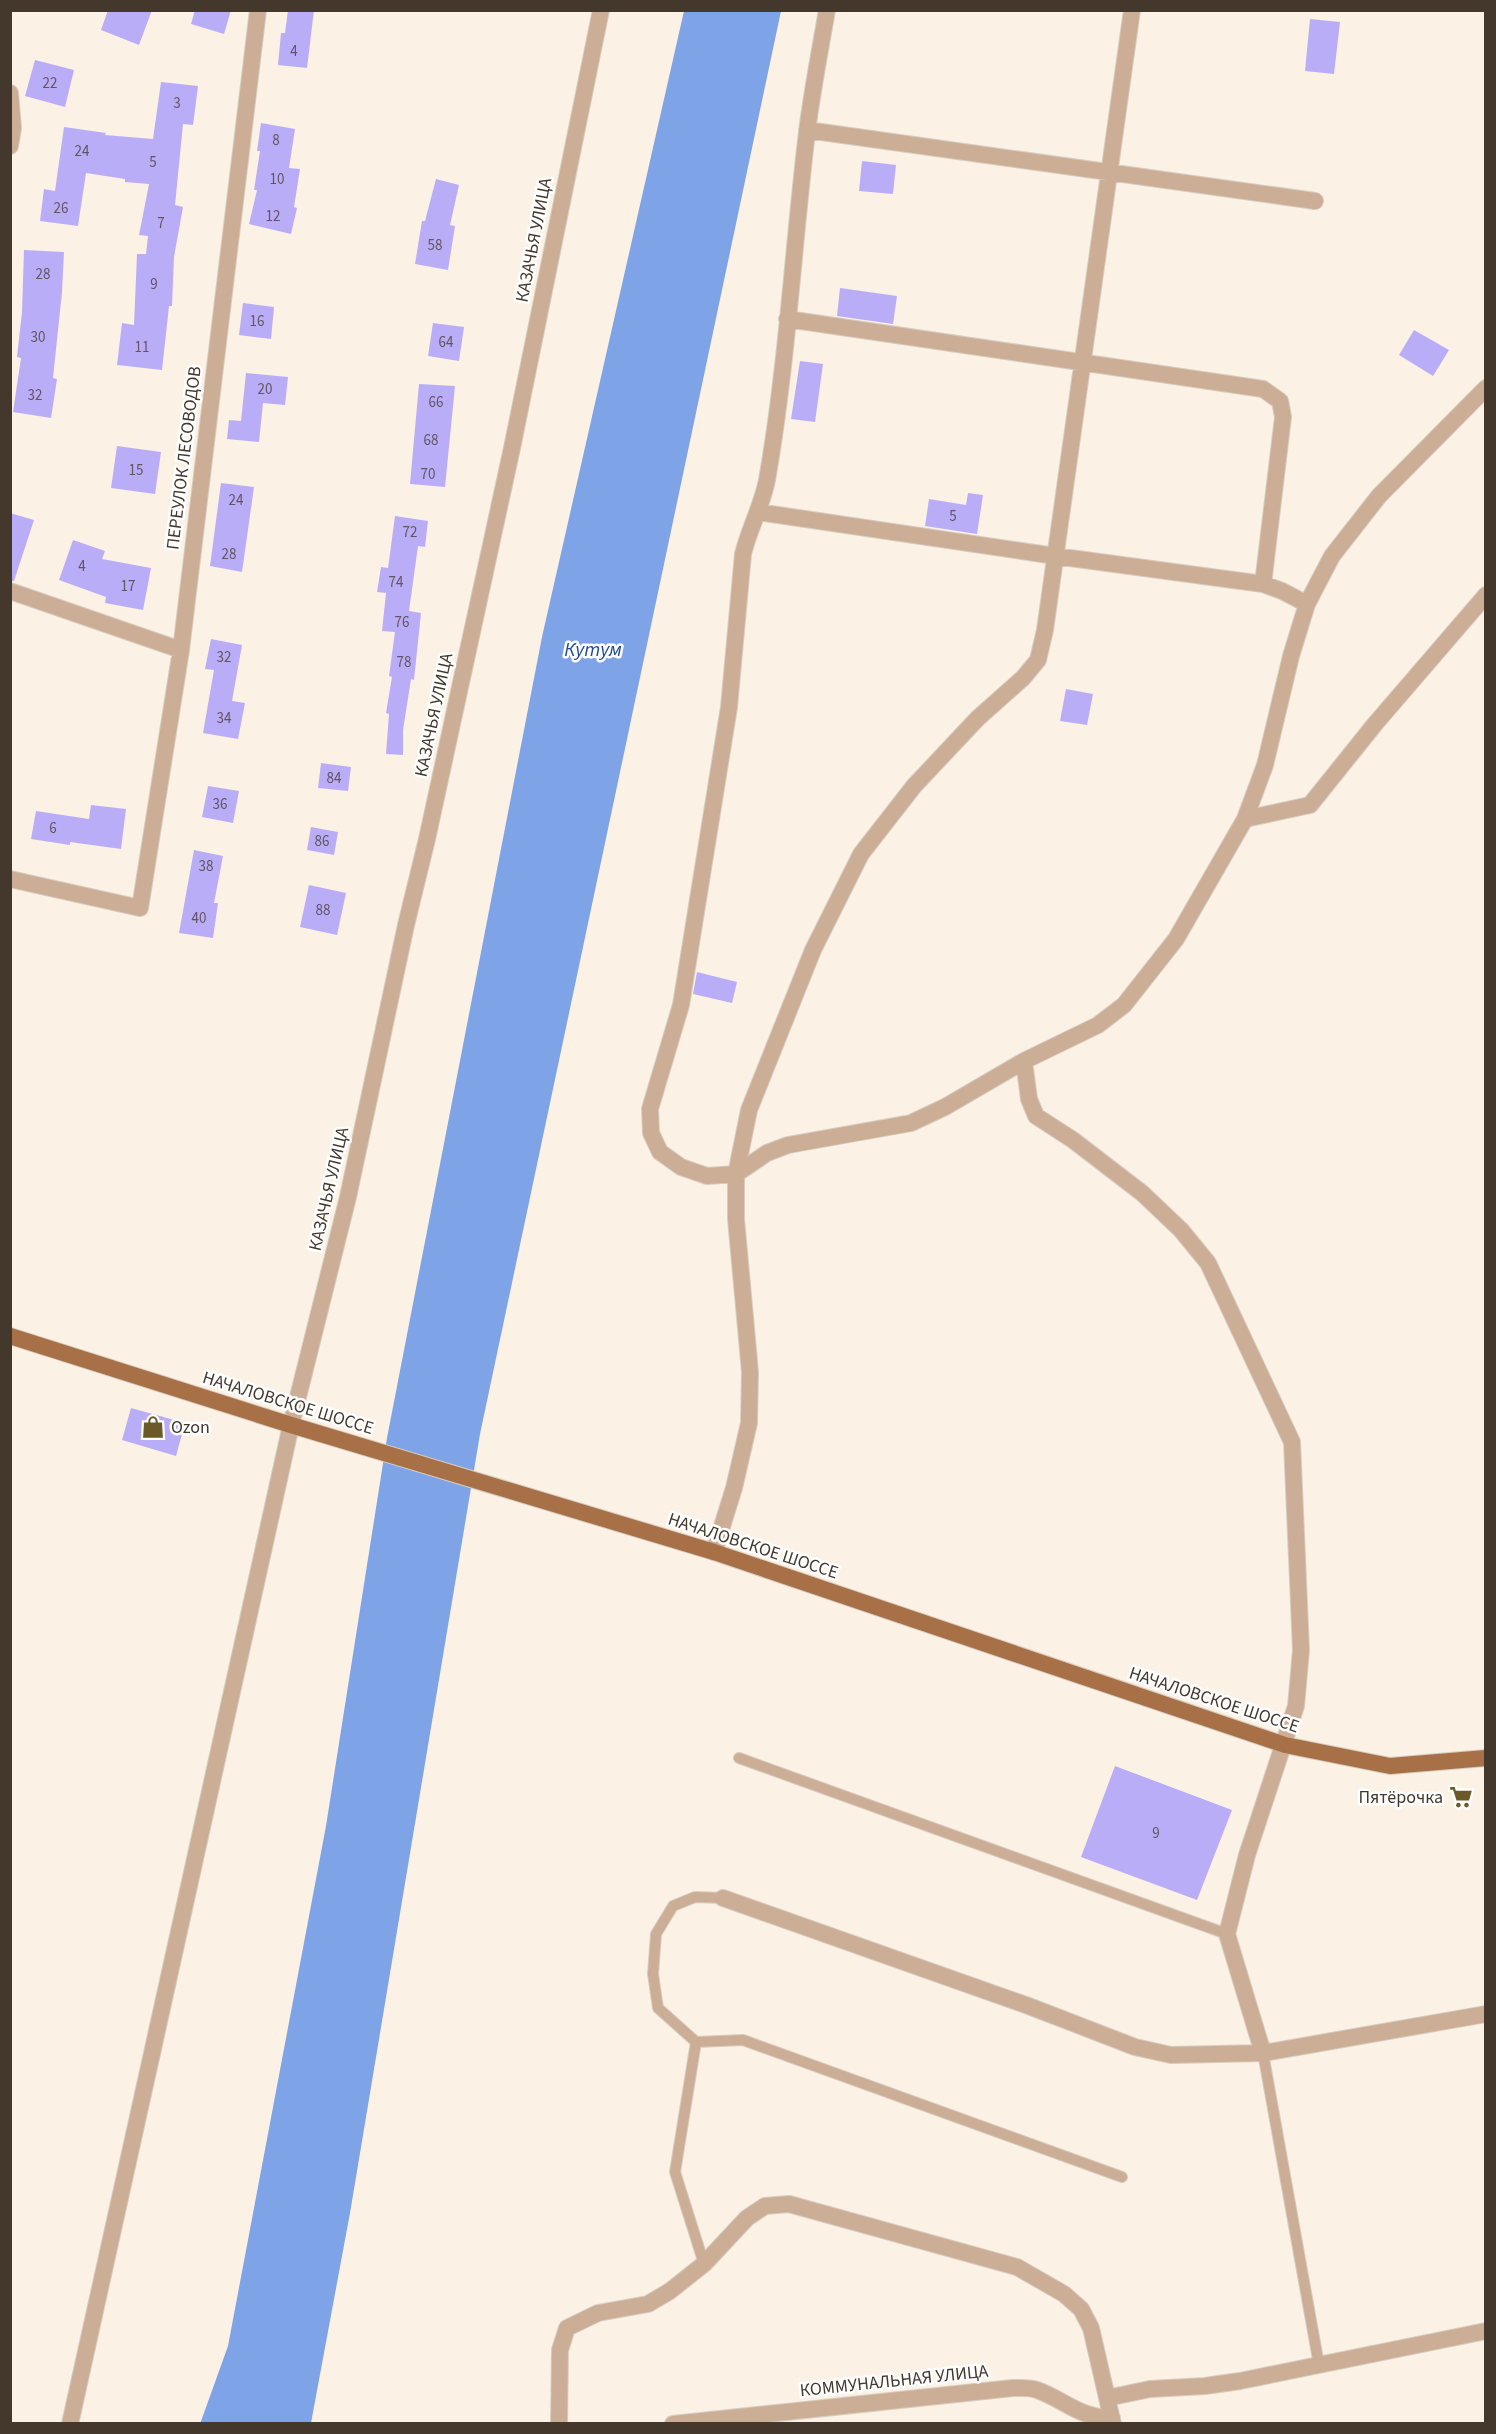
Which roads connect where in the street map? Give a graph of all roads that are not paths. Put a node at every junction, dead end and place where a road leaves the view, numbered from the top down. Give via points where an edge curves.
1 (258, 10) edge
2 (601, 10) edge
3 (827, 10) edge
4 (1132, 10) edge
5 (10, 93) edge
6 (807, 130) junction
7 (10, 146) edge
8 (1109, 171) junction
9 (1315, 201) dead end
10 (787, 319) junction
11 (1082, 361) junction
12 (1485, 388) edge
13 (758, 512) junction
14 (1055, 556) junction
15 (1263, 584) junction
16 (10, 591) edge
17 (1485, 595) edge
18 (1307, 604) junction
19 (181, 650) junction
20 (1245, 819) junction
21 (10, 879) edge
22 (1024, 1061) junction
23 (736, 1174) junction
24 (10, 1336) edge
25 (291, 1425) junction
26 (714, 1552) junction
27 (1285, 1745) junction
28 (739, 1758) dead end
29 (1485, 1758) edge
30 (723, 1898) joint
31 (1227, 1934) junction
32 (1485, 2014) edge
33 (696, 2042) junction
34 (1263, 2053) junction
35 (1122, 2177) dead end
36 (704, 2264) junction
37 (1485, 2331) edge
38 (1319, 2365) junction
39 (1107, 2398) junction
40 (1113, 2421) edge
41 (70, 2424) edge
42 (559, 2424) edge
43 (673, 2424) edge

1 - 19 street, ПЕРЕУЛОК ЛЕСОВОДОВ
2 - 25 street, КАЗАЧЬЯ УЛИЦА via 430,828 348,1197
3 - 6 street
4 - 8 street
5 - 7 street
6 - 8 street
6 - 10 street
8 - 9 street
8 - 11 street
10 - 11 street
10 - 13 street via 766,482
11 - 14 street
11 - 15 street via 1263,389 1280,401 1283,417
12 - 18 street via 1379,496 1332,556
13 - 14 street
13 - 23 street via 744,554 729,707 681,1005 650,1109 651,1133 660,1152 681,1167 707,1176
14 - 15 street
14 - 23 street via 1038,660 914,786 861,854 813,950 749,1110
15 - 18 street
16 - 19 street
17 - 20 street via 1310,805
18 - 20 street via 1265,765
19 - 21 street, ПЕРЕУЛОК ЛЕСОВОДОВ via 140,908
20 - 22 street via 1176,939 1124,1005 1098,1024
22 - 23 street via 911,1123 788,1145 767,1153
22 - 27 street via 1029,1099 1036,1116 1142,1193 1208,1263 1292,1442 1301,1650 1296,1706
23 - 26 street via 736,1219 750,1372 749,1423
24 - 25 main road, НАЧАЛОВСКОЕ ШОССЕ
25 - 26 main road, НАЧАЛОВСКОЕ ШОССЕ
25 - 41 street, КАЗАЧЬЯ УЛИЦА
26 - 27 main road, НАЧАЛОВСКОЕ ШОССЕ
27 - 29 main road, НАЧАЛОВСКОЕ ШОССЕ via 1390,1766
27 - 31 street via 1247,1855
28 - 31 lane
30 - 33 lane via 695,1897 673,1906 656,1934 653,1974 658,2008
30 - 34 street via 1135,2047 1171,2055
31 - 34 street
32 - 34 street
33 - 35 lane via 743,2040
33 - 36 lane via 675,2172
34 - 38 lane
36 - 39 street via 747,2218 765,2206 789,2204 1017,2267 1081,2309 1091,2328
36 - 42 street via 648,2304 598,2313 567,2328 560,2350
37 - 38 street
38 - 39 street via 1240,2381 1150,2389
39 - 40 street
40 - 43 street, КОММУНАЛЬНАЯ УЛИЦА via 1081,2413 1035,2389 1012,2388

